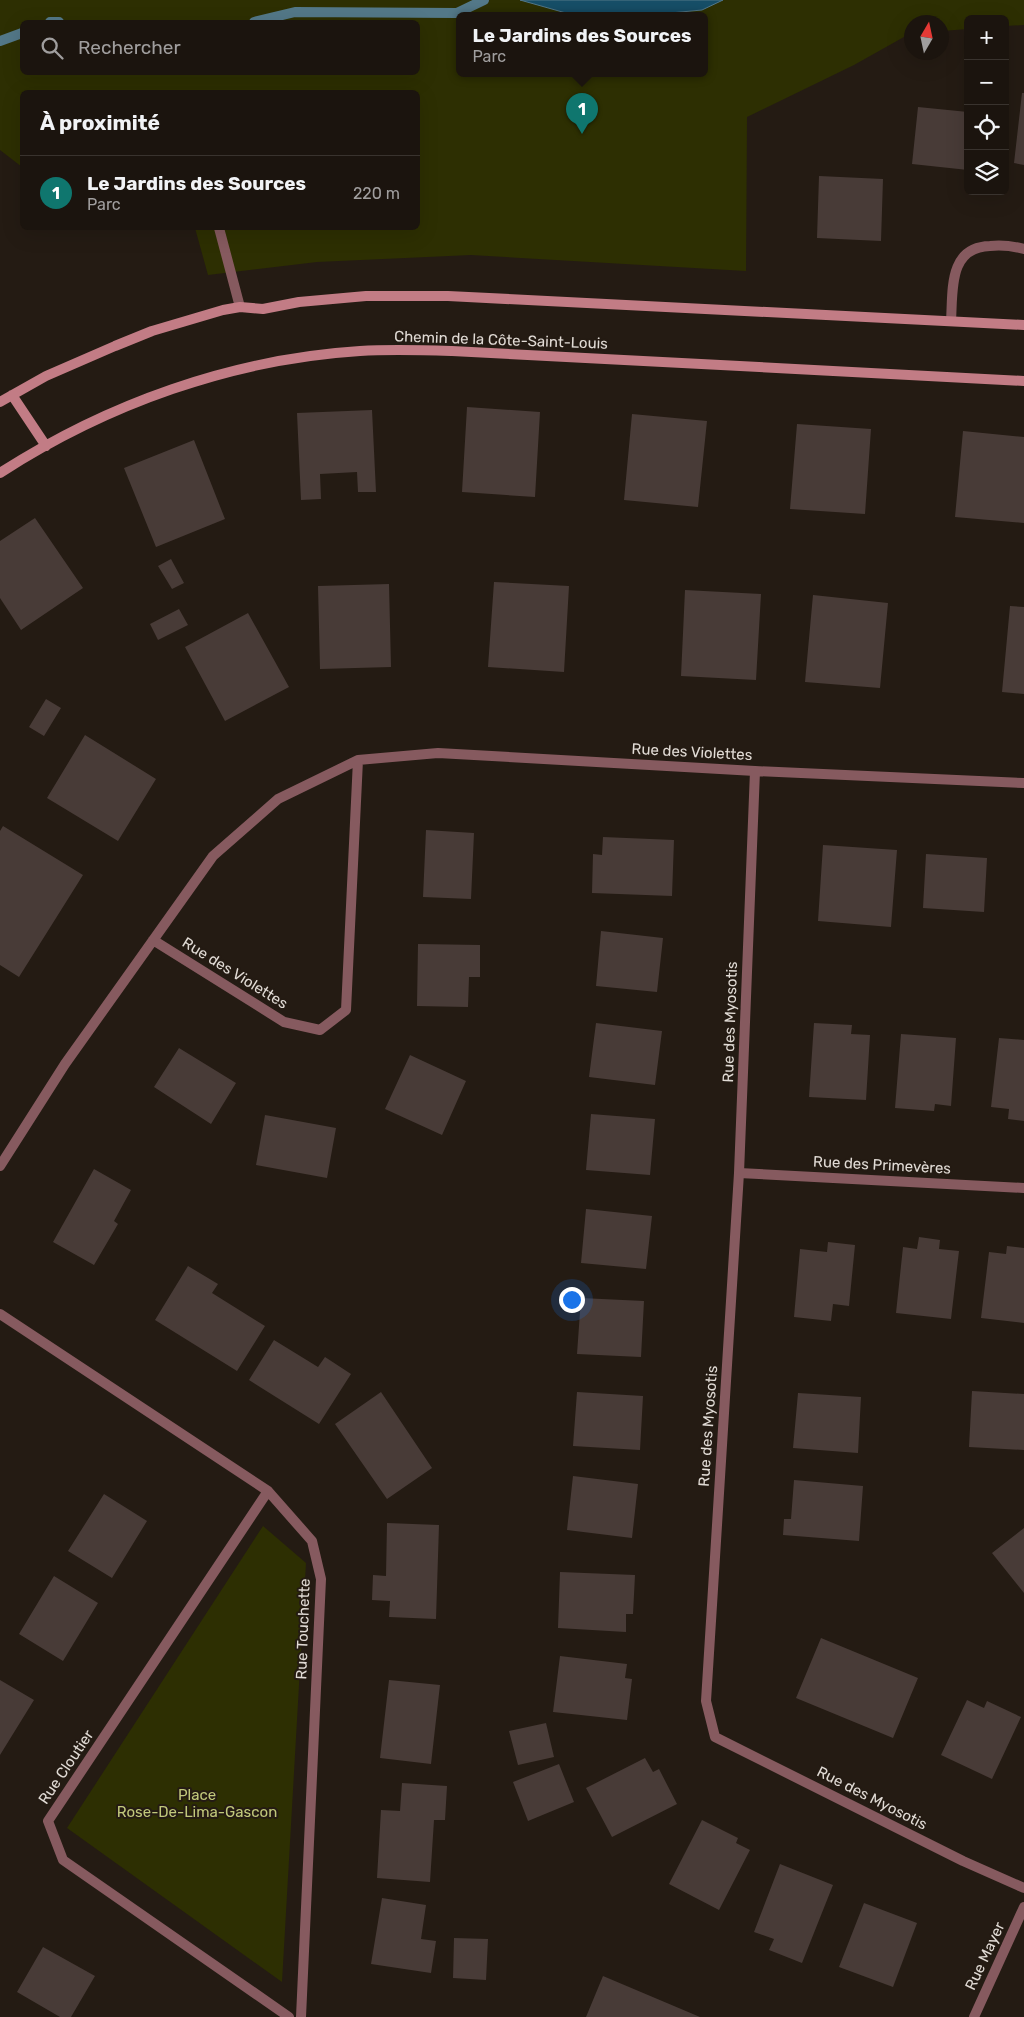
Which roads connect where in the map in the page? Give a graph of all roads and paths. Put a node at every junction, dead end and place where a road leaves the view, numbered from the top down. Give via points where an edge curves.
1 (220, 230) edge
2 (1024, 249) edge
3 (240, 307) junction
4 (951, 321) junction
5 (1024, 325) edge
6 (1024, 381) edge
7 (12, 394) junction
8 (0, 402) edge
9 (46, 446) junction
10 (0, 473) edge
11 (358, 760) junction
12 (756, 771) junction
13 (1024, 783) edge
14 (153, 940) junction
15 (0, 1166) edge
16 (739, 1173) junction
17 (1024, 1188) edge
18 (0, 1314) edge
19 (268, 1491) junction
20 (1024, 1888) edge
21 (1024, 1907) edge
22 (289, 2017) edge
23 (301, 2017) edge
24 (974, 2017) edge

1 - 3 street
2 - 4 street via 1002,245 970,249 962,257 954,279
3 - 4 street via 263,309 366,296 448,296
3 - 7 street via 191,319 122,343
4 - 5 street
6 - 9 street, Chemin de la Côte-Saint-Louis via 452,351 360,351 262,365 202,380 107,415
7 - 8 street
7 - 9 street
9 - 10 street, Chemin de la Côte-Saint-Louis
11 - 12 street, Rue des Violettes via 438,753
11 - 14 street, Rue des Violettes via 278,798 213,856
11 - 14 street, Rue des Violettes via 346,1010 320,1030 284,1022
12 - 13 street, Rue des Violettes
12 - 16 street, Rue des Myosotis
14 - 15 street, Rue des Violettes via 65,1064
16 - 17 street, Rue des Primevères
16 - 20 street, Rue des Myosotis via 706,1701 714,1737
18 - 19 street, Rue Touchette
19 - 22 street, Rue Cloutier via 48,1821 63,1860
19 - 23 street, Rue Touchette via 312,1541 321,1579
21 - 24 street, Rue Mayer

